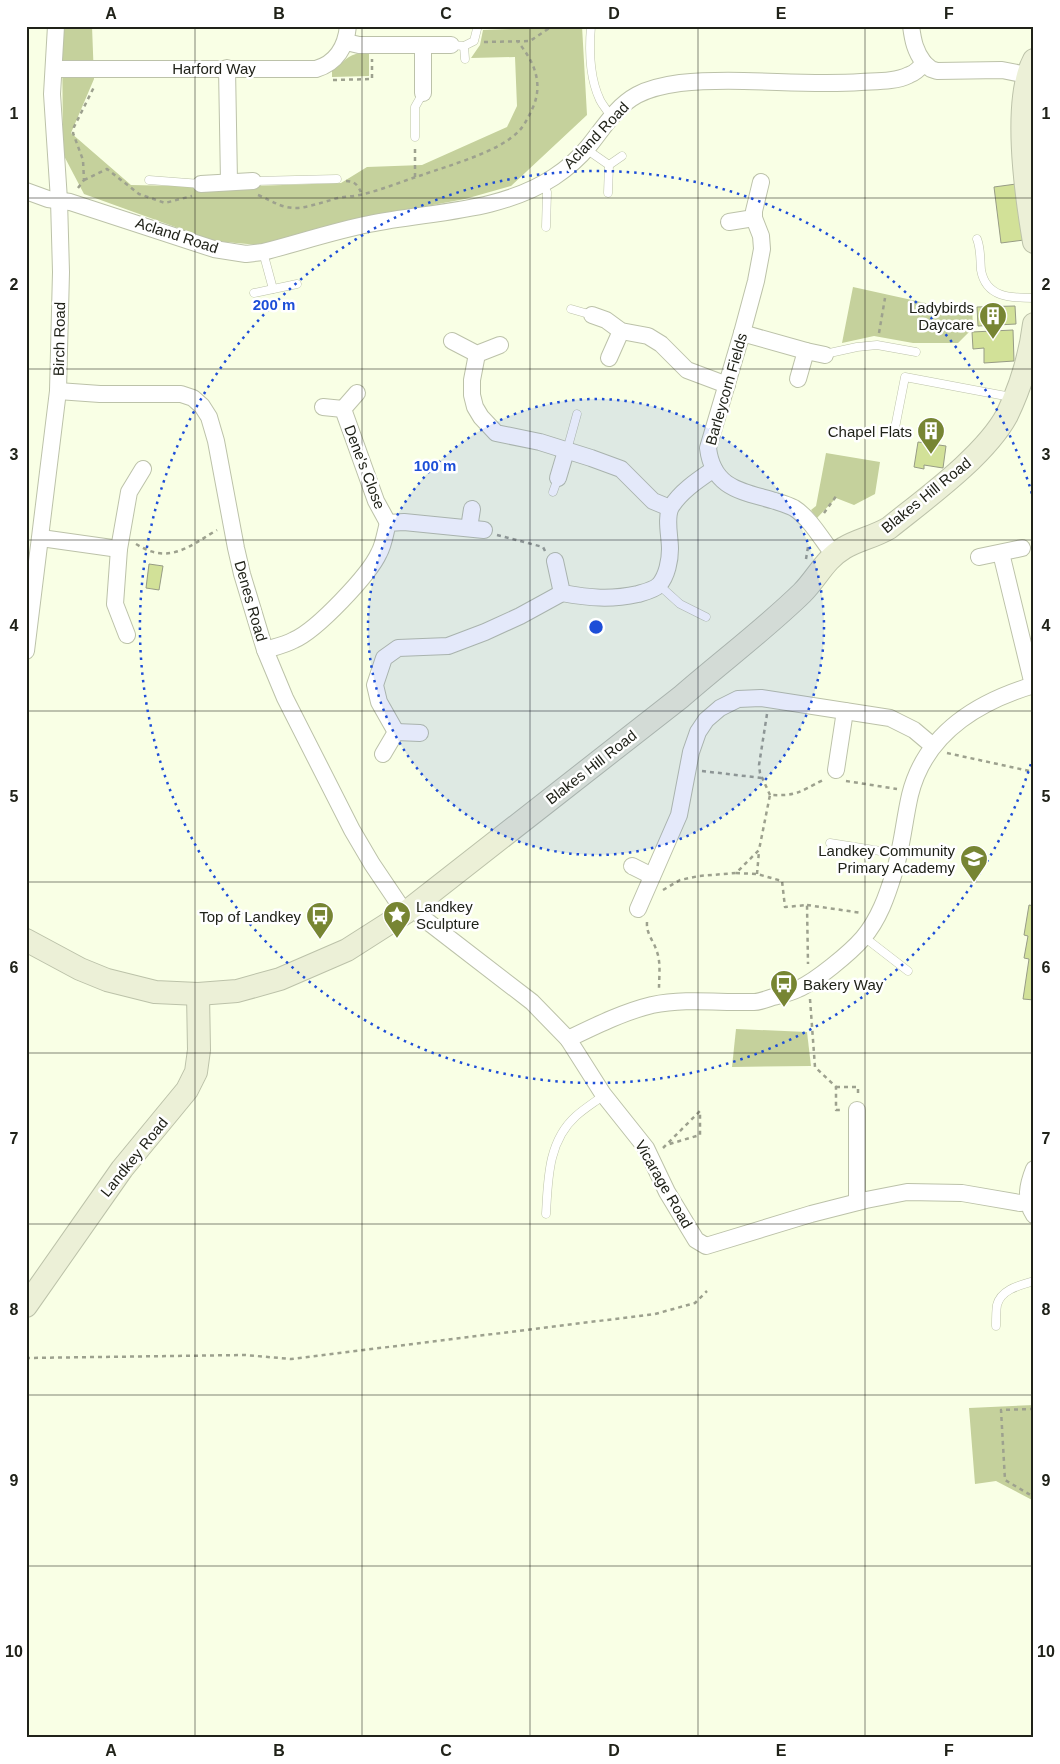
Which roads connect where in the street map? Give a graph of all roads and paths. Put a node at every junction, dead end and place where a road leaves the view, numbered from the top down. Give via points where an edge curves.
1 (56, 26) edge
2 (549, 26) edge
3 (591, 26) edge
4 (911, 26) edge
5 (477, 29) dead end
6 (347, 34) edge
7 (474, 41) junction
8 (518, 42) junction
9 (372, 45) junction
10 (458, 45) junction
11 (423, 46) junction
12 (465, 60) dead end
13 (924, 64) junction
14 (324, 67) junction
15 (1031, 67) edge
16 (98, 68) junction
17 (227, 68) junction
18 (54, 69) junction
19 (423, 93) joint
20 (611, 117) junction
21 (415, 137) joint
22 (586, 150) junction
23 (622, 156) dead end
24 (610, 165) junction
25 (416, 177) junction
26 (84, 180) junction
27 (149, 180) dead end
28 (337, 180) joint
29 (230, 182) junction
30 (761, 182) dead end
31 (542, 184) junction
32 (253, 187) junction
33 (199, 189) junction
34 (26, 191) edge
35 (608, 193) dead end
36 (362, 195) junction
37 (65, 201) junction
38 (754, 218) junction
39 (729, 222) dead end
40 (546, 227) dead end
41 (977, 239) dead end
42 (1034, 242) edge
43 (264, 252) junction
44 (297, 284) dead end
45 (273, 289) junction
46 (254, 293) dead end
47 (885, 298) dead end
48 (1034, 298) edge
49 (571, 309) dead end
50 (592, 315) joint
51 (1034, 324) edge
52 (621, 331) junction
53 (742, 333) junction
54 (452, 341) dead end
55 (500, 345) dead end
56 (877, 345) junction
57 (806, 352) junction
58 (916, 352) dead end
59 (477, 354) junction
60 (825, 354) joint
61 (609, 358) dead end
62 (798, 379) dead end
63 (727, 385) junction
64 (58, 391) junction
65 (357, 393) dead end
66 (1014, 398) junction
67 (323, 407) dead end
68 (343, 409) junction
69 (577, 414) dead end
70 (894, 433) dead end
71 (566, 451) junction
72 (143, 469) dead end
73 (714, 469) junction
74 (556, 485) dead end
75 (837, 495) dead end
76 (670, 508) junction
77 (472, 510) dead end
78 (827, 518) dead end
79 (388, 524) junction
80 (232, 526) junction
81 (477, 529) junction
82 (41, 538) junction
83 (120, 544) junction
84 (1022, 548) dead end
85 (1001, 553) junction
86 (834, 555) junction
87 (980, 557) dead end
88 (555, 561) joint
89 (659, 585) junction
90 (562, 593) junction
91 (706, 617) dead end
92 (127, 635) dead end
93 (265, 650) junction
94 (26, 651) edge
95 (1033, 685) edge
96 (770, 700) junction
97 (845, 711) junction
98 (396, 732) junction
99 (420, 733) dead end
100 (932, 748) junction
101 (383, 754) dead end
102 (688, 770) junction
103 (1034, 772) edge
104 (834, 777) junction
105 (762, 778) junction
106 (911, 794) junction
107 (770, 795) junction
108 (830, 843) dead end
109 (759, 850) junction
110 (899, 854) junction
111 (632, 866) dead end
112 (736, 874) junction
113 (757, 874) junction
114 (652, 876) junction
115 (660, 892) dead end
116 (807, 905) junction
117 (409, 910) junction
118 (642, 912) joint
119 (877, 916) junction
120 (864, 937) junction
121 (26, 940) edge
122 (908, 971) dead end
123 (808, 982) junction
124 (198, 994) junction
125 (658, 1005) junction
126 (568, 1039) junction
127 (836, 1087) junction
128 (604, 1095) junction
129 (857, 1110) junction
130 (666, 1145) junction
131 (652, 1160) junction
132 (1034, 1169) edge
133 (857, 1202) junction
134 (1031, 1208) edge
135 (546, 1214) dead end
136 (1034, 1281) edge
137 (707, 1291) dead end
138 (26, 1306) edge
139 (996, 1326) dead end
140 (26, 1358) edge
141 (1034, 1409) edge
142 (1034, 1498) edge

1 - 18 street, Birch Road
2 - 8 path via 530,41
3 - 20 lane via 592,73 600,100
4 - 13 street via 913,42
5 - 7 lane
6 - 9 street via 360,45
6 - 14 street via 340,52
7 - 8 path
7 - 10 lane
8 - 25 path via 529,55 538,85 530,115 518,131 500,145
9 - 11 street
9 - 14 path via 372,79 329,80
10 - 11 street
10 - 12 lane
11 - 19 street
13 - 15 street via 937,71
13 - 20 street, Acland Road via 909,75 889,80 673,84 636,96
14 - 17 street, Harford Way
15 - 42 street via 1023,90 1022,118 1028,210
16 - 17 street, Harford Way
16 - 18 street, Harford Way
16 - 26 path via 97,80 73,133 83,160
17 - 29 street
18 - 37 street, Birch Road via 52,94
19 - 21 lane via 415,107
20 - 22 street, Acland Road
21 - 25 path
22 - 24 lane
22 - 31 street, Acland Road
23 - 24 lane
24 - 35 lane
25 - 36 path
26 - 33 path via 108,169 140,194 165,203 179,201
26 - 37 path
27 - 33 lane
28 - 32 lane
28 - 36 path via 352,181
29 - 32 street
29 - 33 street
30 - 38 street, Barleycorn Fields
31 - 40 lane via 547,192
31 - 43 street, Acland Road via 482,206 368,224
32 - 36 path via 260,196 281,207 298,208
34 - 37 street, Acland Road
37 - 43 street, Acland Road via 214,249 246,254
37 - 64 street, Birch Road
38 - 39 street
38 - 53 street, Barleycorn Fields via 762,249
41 - 48 lane via 988,286 1009,298
43 - 45 lane
44 - 45 lane
45 - 46 lane
47 - 56 path
49 - 50 lane
50 - 52 street
51 - 66 street, Blakes Hill Road via 1026,367
52 - 61 street
52 - 63 street via 648,336 661,344 686,370
53 - 57 street
53 - 63 street, Barleycorn Fields
54 - 59 street
55 - 59 street
56 - 58 lane
56 - 60 lane
57 - 60 street
57 - 62 street
59 - 71 street via 472,395 480,417 496,432
63 - 73 street, Barleycorn Fields via 708,448
64 - 80 street, Denes Road via 168,393 194,398 209,417
64 - 82 street, Birch Road
65 - 68 street, Dene's Close
66 - 70 lane via 904,378
66 - 86 street, Blakes Hill Road via 993,435 961,469 889,528
67 - 68 street, Dene's Close
68 - 79 street, Dene's Close via 376,501
69 - 71 lane
71 - 74 street
71 - 76 street via 621,469 653,501
72 - 83 street via 129,492
73 - 76 street via 690,486
73 - 86 street, Barleycorn Fields via 730,487 792,507 802,514
75 - 78 path via 823,513
76 - 89 street via 669,561
77 - 81 street
79 - 81 street, Dene's Close via 404,522
79 - 93 street, Dene's Close via 380,552 369,570 322,620 295,640
80 - 83 path via 173,554 148,551 131,541
80 - 93 street, Denes Road via 242,574
81 - 88 path via 488,540 498,534 543,547 550,560
82 - 83 street
82 - 94 street, Birch Road
83 - 92 street via 114,604
84 - 85 street
85 - 87 street
85 - 95 street
86 - 117 street, Blakes Hill Road via 804,591 681,697
88 - 90 street
89 - 90 street via 650,591 608,599
89 - 91 lane via 680,604
90 - 98 street via 512,620 448,646 398,648 384,658 375,685 379,702
93 - 117 street, Denes Road via 285,698 352,830 372,864
95 - 100 street via 994,699 972,712
96 - 97 street
96 - 102 street via 748,697 720,708 698,732
96 - 105 path via 758,765
97 - 100 street via 890,718 914,730
97 - 104 street
98 - 99 street
98 - 101 street
100 - 103 path
100 - 106 street via 921,765
102 - 105 path
102 - 114 street via 679,815
104 - 106 path
104 - 107 path via 797,794
105 - 107 path
106 - 110 street
107 - 109 path
108 - 110 lane
109 - 112 path
109 - 113 path
110 - 119 street via 886,901
111 - 114 street
112 - 113 path
112 - 115 path via 680,880
113 - 116 path via 782,881 785,907
114 - 118 street
116 - 119 path
116 - 123 path
117 - 124 street, Blakes Hill Road via 347,950 317,964 237,991
117 - 126 street, Vicarage Road via 532,1002
118 - 125 path via 646,929 658,952
119 - 120 street
120 - 122 lane
120 - 123 street via 832,975
121 - 124 street, Blakes Hill Road via 80,970 108,980 155,992
123 - 125 street via 798,989 757,1002
123 - 127 path via 815,1067
124 - 138 street, Landkey Road via 199,1050 196,1072 187,1090 122,1169
125 - 126 street via 624,1014
126 - 128 street, Vicarage Road
127 - 129 path via 836,1110
127 - 129 path via 858,1087
128 - 131 street, Vicarage Road
128 - 135 lane via 576,1116 558,1138 550,1165
129 - 133 street
130 - 130 path via 686,1125 700,1111 700,1135
130 - 131 path
131 - 133 street, Vicarage Road via 696,1240 706,1246
132 - 134 street via 1027,1190
133 - 134 street, Vicarage Road via 907,1192 962,1193 1020,1202
136 - 139 lane via 1005,1293 997,1303
137 - 140 path via 695,1303 655,1314 291,1359 245,1355
141 - 142 path via 1001,1410 1005,1480

